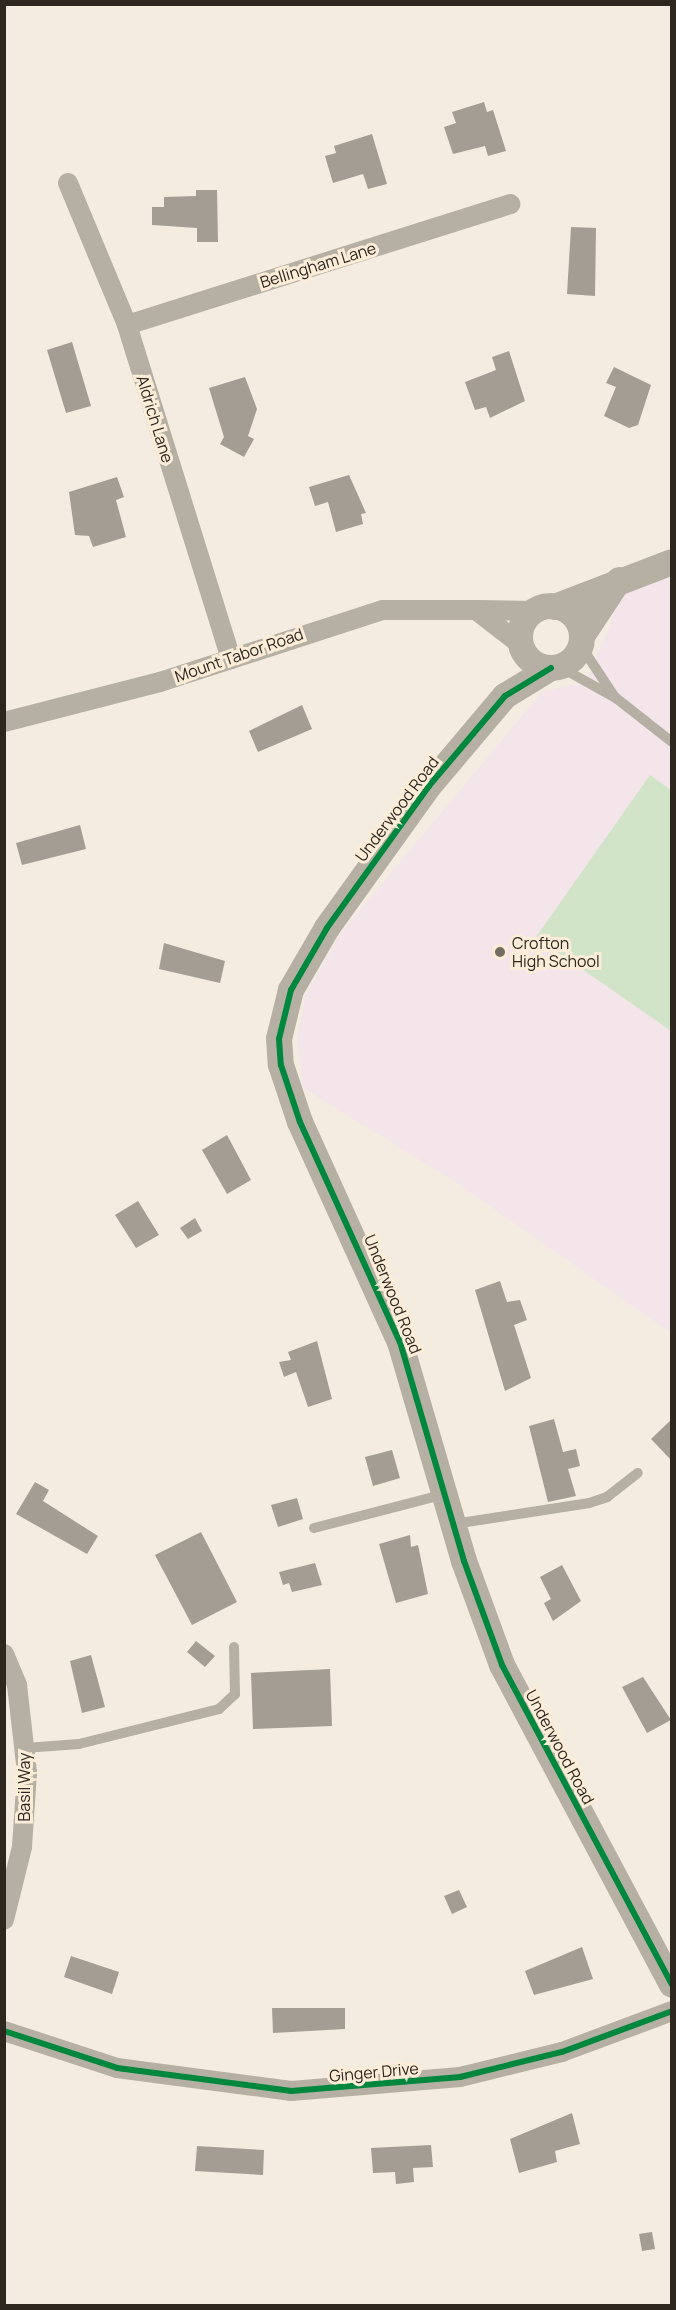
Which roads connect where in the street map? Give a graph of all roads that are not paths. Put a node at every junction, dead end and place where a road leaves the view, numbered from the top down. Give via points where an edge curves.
1 (68, 183) dead end
2 (510, 204) dead end
3 (127, 325) junction
4 (672, 562) edge
5 (620, 580) junction
6 (545, 609) junction
7 (476, 610) junction
8 (581, 641) junction
9 (521, 646) junction
10 (231, 659) junction
11 (556, 667) junction
12 (505, 696) junction
13 (616, 698) junction
14 (4, 723) edge
15 (672, 742) edge
16 (638, 1473) dead end
17 (446, 1494) junction
18 (454, 1524) junction
19 (314, 1528) dead end
20 (234, 1647) dead end
21 (4, 1654) edge
22 (25, 1748) junction
23 (4, 1920) edge
24 (672, 1985) edge
25 (672, 2011) edge
26 (4, 2031) edge

1 - 3 street, Aldrich Lane
2 - 3 street, Bellingham Lane
3 - 10 street, Aldrich Lane
4 - 5 street
5 - 6 street
5 - 8 street
6 - 7 street, Mount Tabor Road
6 - 8 street via 574,616
6 - 9 street via 522,626
7 - 9 street
7 - 10 street, Mount Tabor Road via 383,610
8 - 11 street
8 - 13 lane
9 - 11 street via 533,662
9 - 12 street, Underwood Road
10 - 14 street, Mount Tabor Road
11 - 12 street, Underwood Road
11 - 13 lane
12 - 17 street, Underwood Road via 429,786 327,928 291,990 279,1039 289,1093 380,1292
13 - 15 lane
16 - 18 lane via 607,1497 589,1503
17 - 18 street, Underwood Road
17 - 19 lane
18 - 24 street, Underwood Road via 502,1665
20 - 22 lane via 235,1694 219,1710 79,1744
21 - 22 street, Basil Way via 17,1684
22 - 23 street, Basil Way via 22,1847
25 - 26 street, Ginger Drive via 562,2052 460,2078 291,2091 117,2068

